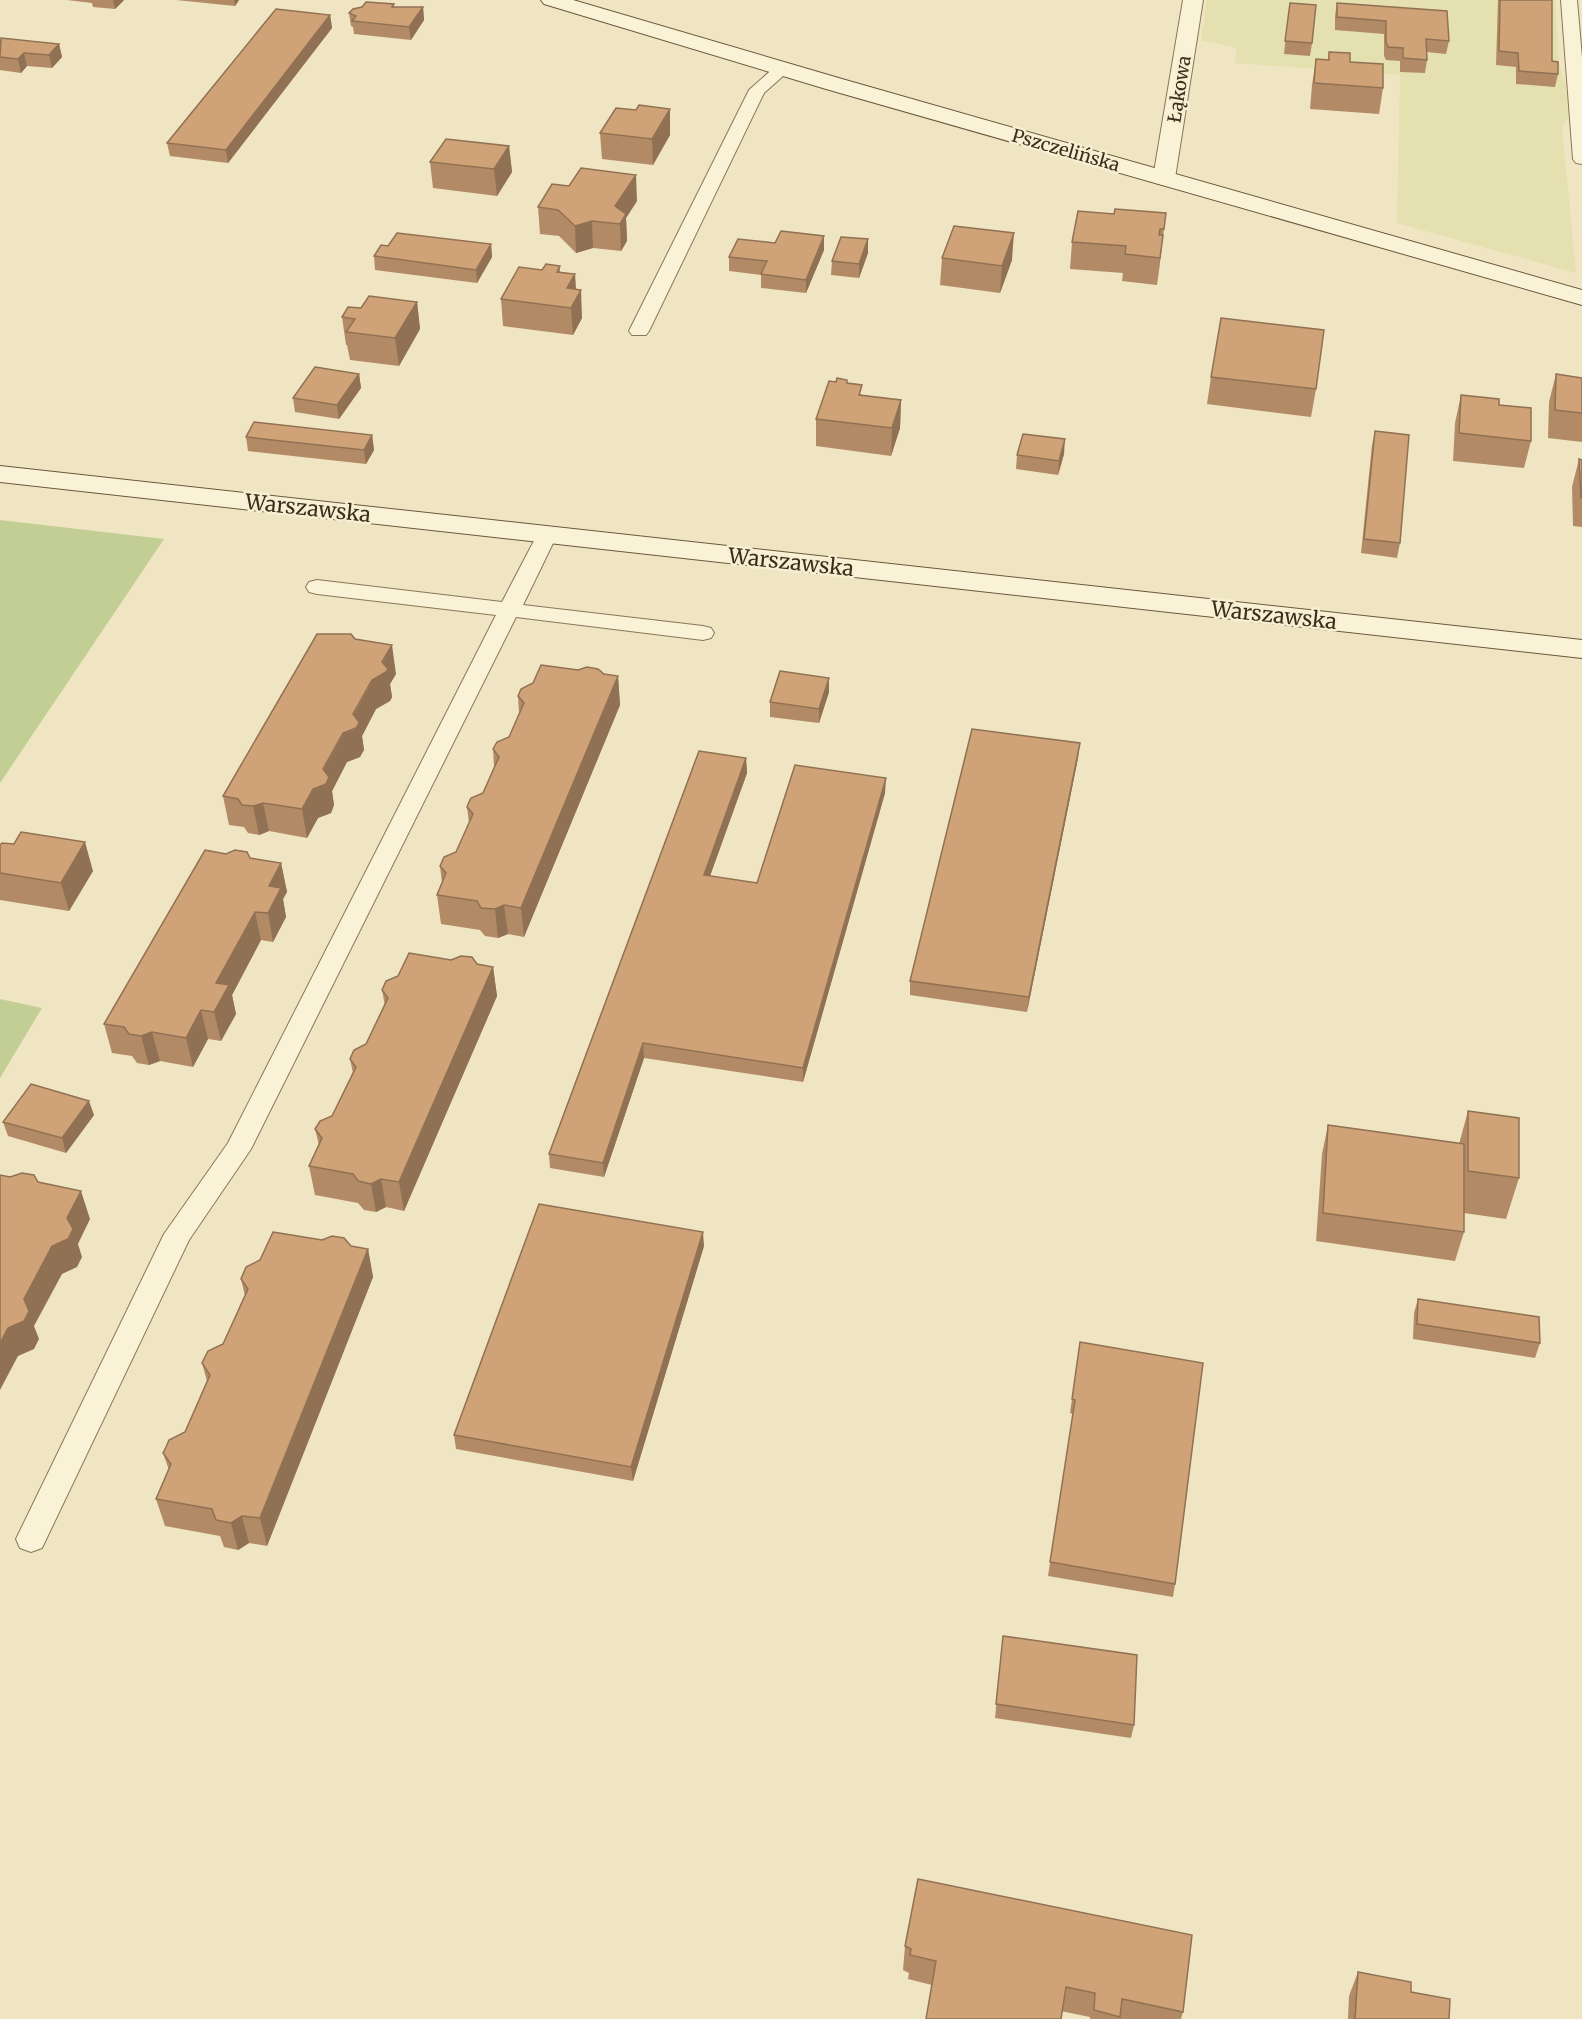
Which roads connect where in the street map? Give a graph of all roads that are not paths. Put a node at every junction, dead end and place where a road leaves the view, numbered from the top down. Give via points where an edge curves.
1 (551, 0) edge
2 (1193, 0) edge
3 (1569, 0) edge
4 (783, 69) junction
5 (1582, 159) edge
6 (1164, 178) junction
7 (1582, 298) edge
8 (639, 331) dead end
9 (0, 474) edge
10 (547, 535) junction
11 (317, 587) dead end
12 (509, 610) junction
13 (703, 633) dead end
14 (1582, 649) edge
15 (31, 1539) dead end

1 - 4 main road, Pszczelińska
2 - 6 main road, Łąkowa
3 - 5 lane
4 - 6 main road, Pszczelińska
4 - 8 lane via 757,90
6 - 7 main road, Pszczelińska
9 - 10 main road, Warszawska
10 - 12 lane
10 - 14 main road, Warszawska
11 - 12 lane
12 - 13 lane
12 - 15 lane via 238,1149 178,1234

